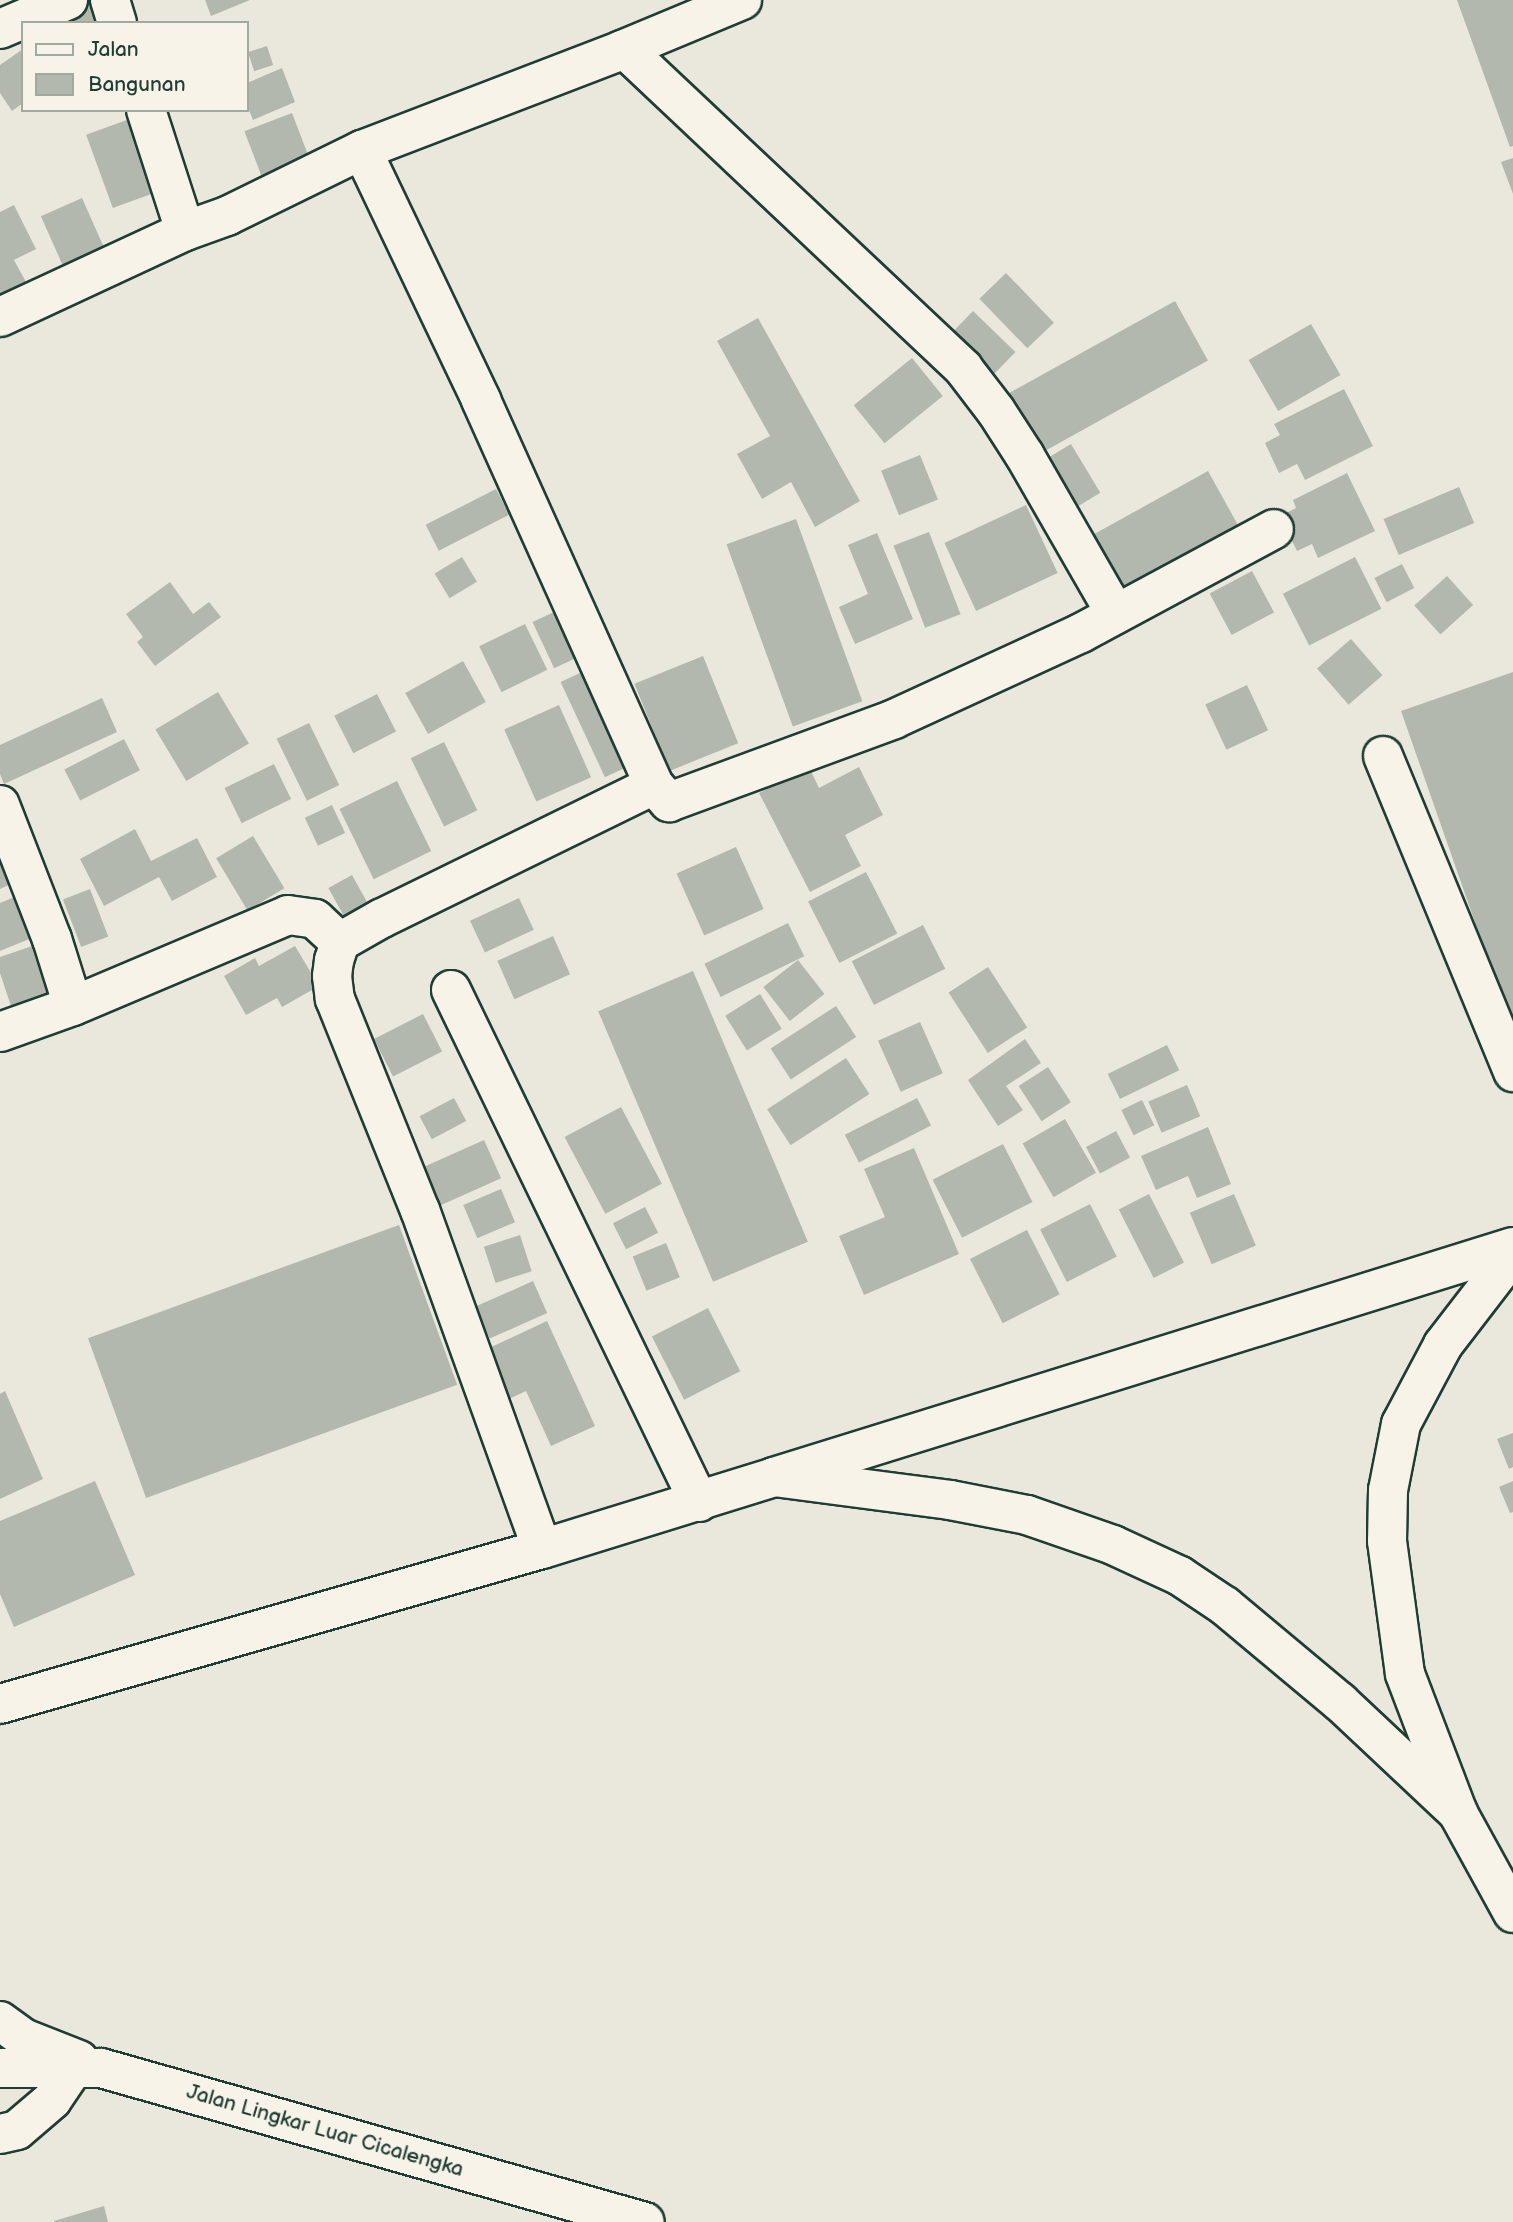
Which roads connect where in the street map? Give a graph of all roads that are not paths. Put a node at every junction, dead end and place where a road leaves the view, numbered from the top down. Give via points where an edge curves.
1 (68, 0) edge
2 (110, 0) edge
3 (742, 0) edge
4 (116, 21) edge
5 (0, 29) edge
6 (622, 50) junction
7 (147, 112) edge
8 (362, 150) junction
9 (185, 231) junction
10 (0, 317) edge
11 (1274, 529) dead end
12 (1116, 614) junction
13 (1383, 756) dead end
14 (654, 785) junction
15 (0, 805) edge
16 (340, 942) junction
17 (451, 990) dead end
18 (73, 1006) junction
19 (0, 1032) edge
20 (1513, 1072) edge
21 (1513, 1247) edge
22 (1513, 1254) edge
23 (774, 1477) junction
24 (699, 1502) junction
25 (542, 1549) junction
26 (13, 1700) edge
27 (0, 1730) edge
28 (1458, 1813) junction
29 (1513, 1913) edge
30 (0, 2021) edge
31 (0, 2067) edge
32 (87, 2068) junction
33 (0, 2134) edge
34 (645, 2222) edge

1 - 5 main road
2 - 4 main road
3 - 6 main road
6 - 8 main road
6 - 12 main road via 643,63 962,368 1026,456
7 - 9 main road
8 - 9 main road via 227,216
8 - 14 main road via 481,400
9 - 10 main road
11 - 12 main road
12 - 14 main road via 894,719 726,783 669,802
13 - 20 main road
14 - 16 main road
15 - 18 main road
16 - 18 main road via 315,919 288,915
16 - 25 main road via 332,976 335,999 421,1210
17 - 24 main road
18 - 19 main road
21 - 23 main road
22 - 28 main road via 1437,1356 1401,1424 1388,1490 1387,1541 1405,1674
23 - 24 main road
23 - 28 main road via 1027,1515 1113,1545 1180,1576 1225,1606 1340,1702
24 - 25 main road
25 - 26 main road
26 - 27 main road
28 - 29 main road
30 - 32 main road via 23,2038
31 - 32 main road, Jalan Lingkar Luar Cicalengka
32 - 33 main road via 17,2130
32 - 34 main road, Jalan Lingkar Luar Cicalengka

